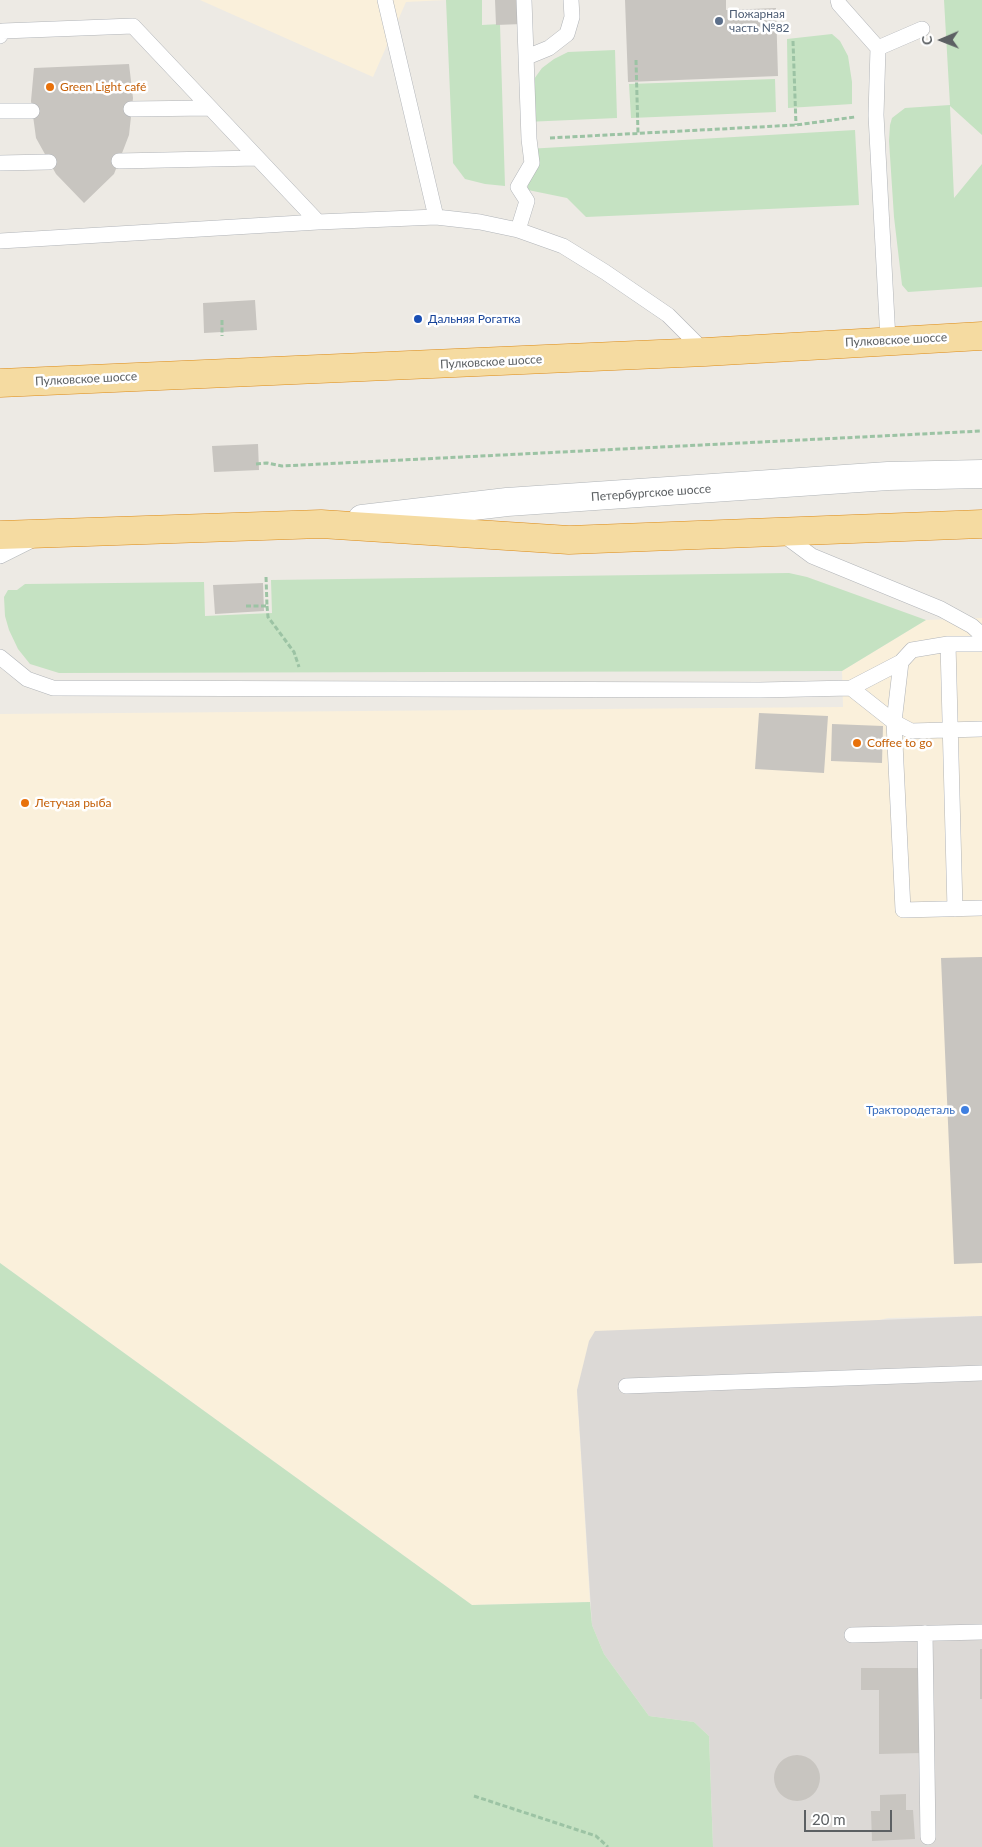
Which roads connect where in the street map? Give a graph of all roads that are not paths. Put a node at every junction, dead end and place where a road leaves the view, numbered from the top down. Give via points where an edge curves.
1 (385, 0) edge
2 (524, 0) edge
3 (571, 0) edge
4 (838, 0) edge
5 (922, 29) dead end
6 (0, 36) edge
7 (878, 48) junction
8 (527, 56) junction
9 (210, 108) junction
10 (131, 109) dead end
11 (0, 111) edge
12 (32, 111) dead end
13 (257, 158) junction
14 (119, 160) dead end
15 (49, 162) dead end
16 (0, 163) edge
17 (436, 217) junction
18 (318, 222) junction
19 (518, 230) junction
20 (0, 241) edge
21 (982, 336) edge
22 (888, 340) junction
23 (705, 352) junction
24 (0, 383) edge
25 (982, 474) edge
26 (321, 524) junction
27 (982, 524) edge
28 (780, 532) junction
29 (45, 534) junction
30 (0, 535) edge
31 (0, 556) edge
32 (982, 635) edge
33 (948, 644) junction
34 (982, 644) edge
35 (0, 657) edge
36 (901, 662) junction
37 (851, 688) junction
38 (894, 722) junction
39 (982, 728) edge
40 (950, 730) junction
41 (955, 908) junction
42 (982, 908) edge
43 (982, 1373) edge
44 (626, 1386) dead end
45 (982, 1632) edge
46 (925, 1633) junction
47 (852, 1635) dead end
48 (928, 1837) dead end

1 - 17 lane
2 - 8 lane
3 - 8 lane via 572,17 567,34 549,48
4 - 7 lane
5 - 7 lane
6 - 9 lane via 3,30 133,26
7 - 22 lane via 876,115
8 - 19 lane via 532,163 518,187 527,201
9 - 10 lane
9 - 13 lane
11 - 12 lane
13 - 14 lane
13 - 18 lane
15 - 16 lane
17 - 18 lane
17 - 19 lane
18 - 20 lane
19 - 23 lane via 563,246 605,272 668,315
21 - 22 highway, Пулковское шоссе
22 - 23 highway, Пулковское шоссе
23 - 24 highway, Пулковское шоссе
25 - 26 main road, Петербургское шоссе via 888,476 507,502
26 - 28 highway via 569,540
26 - 29 highway
27 - 28 highway
28 - 32 lane via 812,556 941,609
29 - 30 highway
29 - 31 lane
33 - 34 lane
33 - 36 lane via 912,650
33 - 40 lane
35 - 37 lane via 27,679 53,688
36 - 37 lane
36 - 38 lane
37 - 38 lane
38 - 40 lane via 911,731
38 - 41 lane via 903,910
39 - 40 lane
40 - 41 lane
41 - 42 lane
43 - 44 lane
45 - 46 lane
46 - 47 lane
46 - 48 lane

